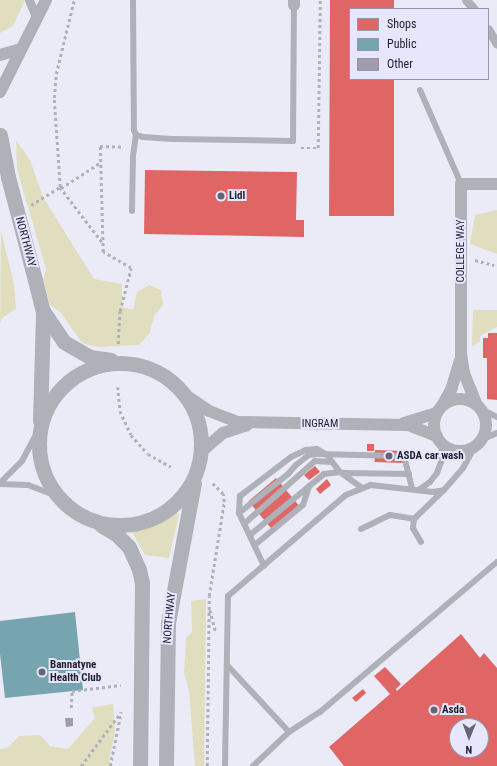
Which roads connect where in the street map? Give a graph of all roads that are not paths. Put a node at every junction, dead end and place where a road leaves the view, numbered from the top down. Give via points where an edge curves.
1 (29, 0) edge
2 (46, 0) edge
3 (133, 0) edge
4 (466, 0) edge
5 (294, 2) edge
6 (473, 8) edge
7 (37, 19) junction
8 (489, 31) edge
9 (497, 44) edge
10 (22, 49) junction
11 (0, 55) edge
12 (420, 90) dead end
13 (0, 92) edge
14 (0, 135) edge
15 (136, 135) junction
16 (5, 171) edge
17 (461, 184) junction
18 (497, 184) edge
19 (132, 212) dead end
20 (43, 311) junction
21 (461, 355) junction
22 (125, 363) junction
23 (184, 394) junction
24 (478, 406) junction
25 (439, 410) junction
26 (497, 417) edge
27 (252, 424) junction
28 (388, 424) junction
29 (40, 427) junction
30 (497, 433) edge
31 (440, 440) junction
32 (478, 443) junction
33 (201, 452) junction
34 (327, 455) junction
35 (332, 462) junction
36 (196, 472) junction
37 (340, 472) junction
38 (409, 474) junction
39 (0, 484) edge
40 (309, 486) junction
41 (361, 487) junction
42 (412, 488) junction
43 (420, 489) junction
44 (444, 490) junction
45 (56, 496) junction
46 (239, 513) junction
47 (414, 519) junction
48 (96, 522) junction
49 (244, 524) junction
50 (361, 529) dead end
51 (250, 535) junction
52 (421, 542) dead end
53 (256, 544) junction
54 (497, 562) edge
55 (264, 566) junction
56 (227, 665) junction
57 (289, 732) junction
58 (140, 766) edge
59 (166, 766) edge
60 (225, 766) edge
61 (253, 766) edge

1 - 7 street
2 - 7 street
3 - 15 lane via 132,121
4 - 6 street
5 - 15 lane via 293,141 172,139
7 - 10 street
8 - 9 street
10 - 11 street
10 - 13 street
12 - 17 lane
14 - 16 street, NORTHWAY
15 - 19 lane
16 - 20 street, NORTHWAY, bridge
17 - 18 street
17 - 21 street, COLLEGE WAY
20 - 22 street, NORTHWAY via 57,333 76,350 90,357
20 - 29 street, NORTHWAY
21 - 24 street, COLLEGE WAY
21 - 25 street, COLLEGE WAY via 451,390
22 - 23 street, NORTHWAY via 147,368 161,375
22 - 29 street via 97,366 72,378 52,398
23 - 27 street, INGRAM via 222,418
23 - 33 street via 198,425
24 - 25 street via 460,398 446,402
24 - 26 lane
24 - 32 street via 486,424
25 - 28 street, INGRAM via 423,419
25 - 31 street via 434,421
27 - 28 street, INGRAM
27 - 33 street, INGRAM via 223,433
28 - 31 street, INGRAM via 408,425
29 - 39 lane via 22,461
29 - 45 street, NORTHWAY via 38,453 44,476
30 - 32 lane
31 - 32 street via 455,450 468,450
31 - 43 lane via 441,462 437,473
32 - 44 lane via 463,468
33 - 36 street
34 - 35 lane
34 - 38 lane via 402,456
34 - 46 lane via 309,456
34 - 46 lane via 317,449 306,450 291,457 239,498
35 - 37 lane
35 - 49 lane via 315,461
36 - 48 street via 187,490 173,506 156,517 136,524 116,526
36 - 59 street, NORTHWAY via 168,623
37 - 38 lane
37 - 40 lane via 324,474
37 - 41 lane
38 - 42 lane
39 - 45 lane via 28,485
40 - 51 lane
40 - 53 lane via 303,505
41 - 42 lane via 371,485
41 - 55 lane via 346,495
42 - 43 lane
43 - 44 lane via 433,492
44 - 47 lane
45 - 48 street, NORTHWAY via 74,512
46 - 49 lane
47 - 50 lane via 390,515
47 - 52 lane via 412,528
48 - 58 street via 116,534 129,547 142,582
49 - 51 lane
51 - 53 lane
53 - 55 lane
54 - 57 lane via 320,712
55 - 56 lane via 227,598
56 - 57 lane
56 - 60 lane
57 - 61 lane

